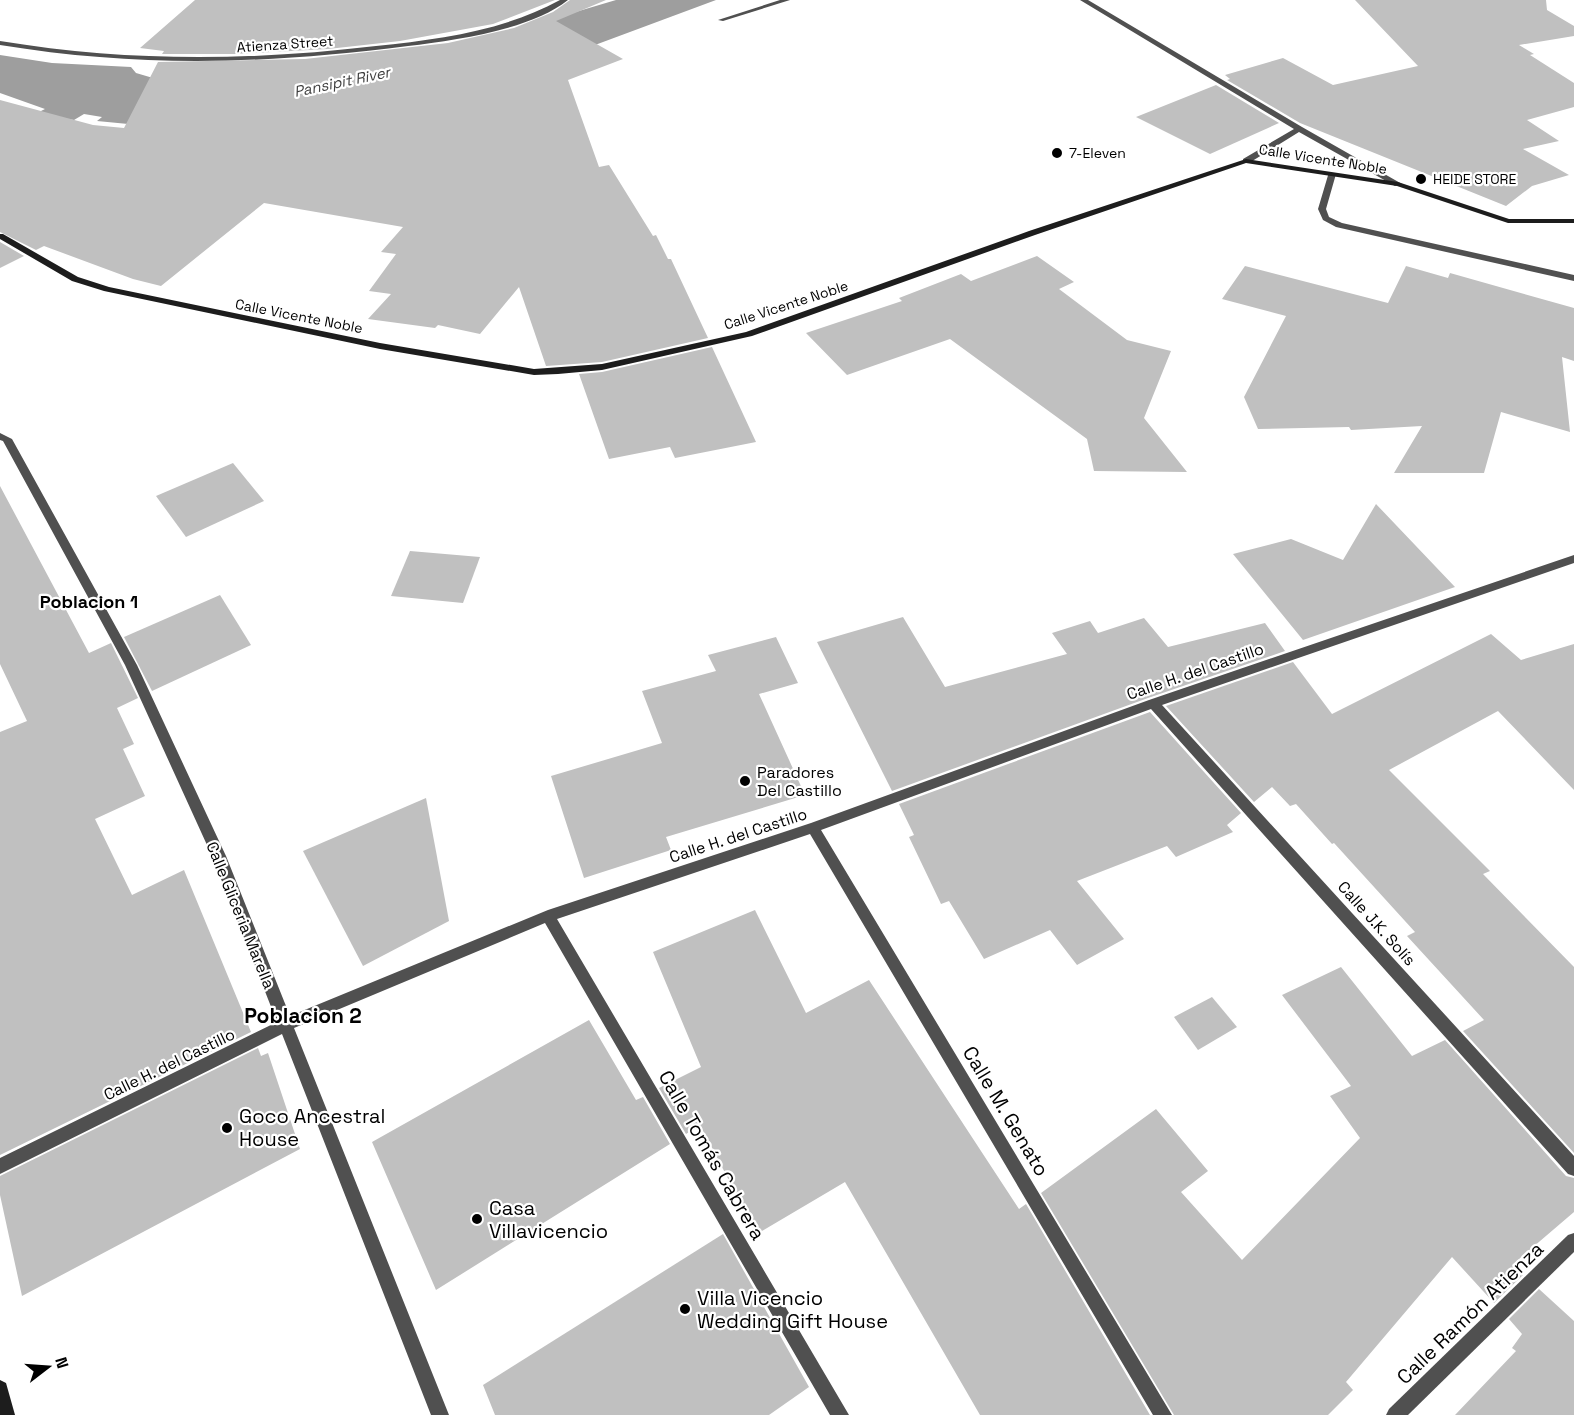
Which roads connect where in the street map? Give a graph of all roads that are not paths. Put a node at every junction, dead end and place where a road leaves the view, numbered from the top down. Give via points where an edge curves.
1 (565, 0) edge
2 (787, 0) edge
3 (1083, 0) edge
4 (721, 20) dead end
5 (0, 43) edge
6 (1299, 129) junction
7 (1246, 161) junction
8 (1332, 174) junction
9 (1398, 184) junction
10 (1574, 221) edge
11 (0, 236) edge
12 (1574, 278) edge
13 (0, 436) edge
14 (1574, 559) edge
15 (1154, 703) junction
16 (813, 828) junction
17 (548, 916) junction
18 (285, 1025) junction
19 (0, 1166) edge
20 (1574, 1168) edge
21 (1574, 1241) edge
22 (0, 1389) edge
23 (6, 1415) edge
24 (440, 1415) edge
25 (840, 1415) edge
26 (1162, 1415) edge
27 (1395, 1415) edge

1 - 5 street, Atienza Street via 540,13 470,35 299,58 135,58 45,52
2 - 4 street
3 - 6 street
6 - 7 street
6 - 9 street
7 - 8 main road, Calle Vicente Noble
7 - 11 main road, Calle Vicente Noble via 749,334 603,367 558,371 534,372 380,346 107,289 75,279
8 - 9 main road, Calle Vicente Noble
8 - 12 street via 1322,209 1326,218 1339,225
9 - 10 main road, Calle Vicente Noble via 1508,221
13 - 18 street, Calle Gliceria Marella via 7,438 131,665 219,856
14 - 15 street, Calle H. del Castillo
15 - 16 street, Calle H. del Castillo
15 - 20 street, Calle J.K. Solís
16 - 17 street, Calle H. del Castillo
16 - 26 street, Calle M. Genato
17 - 18 street, Calle H. del Castillo
17 - 25 street, Calle Tomás Cabrera
18 - 19 street, Calle H. del Castillo
18 - 24 street, Calle Gliceria Marella
21 - 27 street, Calle Ramón Atienza
22 - 23 main road

